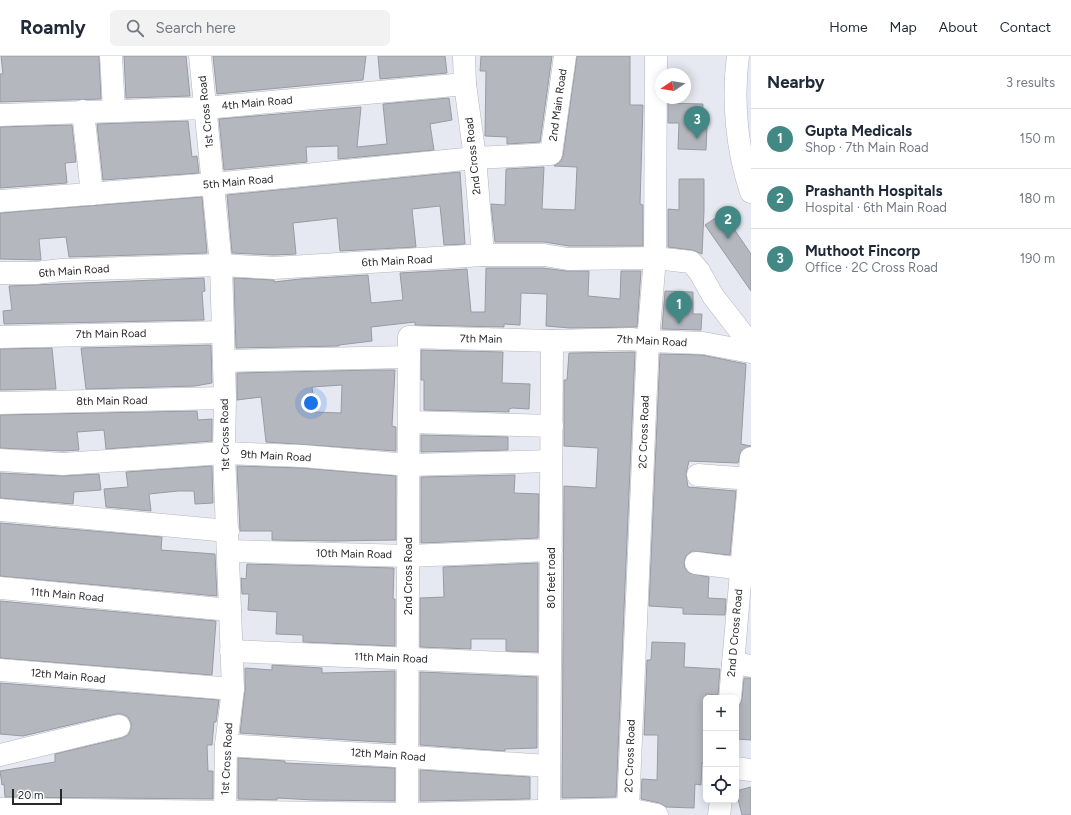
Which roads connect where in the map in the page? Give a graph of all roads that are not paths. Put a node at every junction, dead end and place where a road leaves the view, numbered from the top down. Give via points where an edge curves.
1 (111, 56) edge
2 (200, 56) edge
3 (464, 56) edge
4 (565, 56) edge
5 (656, 56) edge
6 (738, 56) edge
7 (465, 84) junction
8 (751, 90) edge
9 (206, 108) junction
10 (114, 110) junction
11 (83, 111) junction
12 (0, 115) edge
13 (751, 115) edge
14 (552, 154) joint
15 (475, 158) junction
16 (747, 168) edge
17 (213, 184) junction
18 (751, 192) edge
19 (92, 194) junction
20 (0, 201) edge
21 (483, 255) junction
22 (654, 258) junction
23 (221, 264) junction
24 (0, 273) edge
25 (223, 332) junction
26 (0, 337) edge
27 (552, 341) junction
28 (648, 341) junction
29 (751, 345) edge
30 (409, 347) junction
31 (751, 352) edge
32 (224, 361) junction
33 (225, 398) junction
34 (0, 403) edge
35 (409, 422) junction
36 (552, 426) junction
37 (224, 454) junction
38 (0, 460) edge
39 (551, 461) junction
40 (409, 465) junction
41 (750, 472) edge
42 (698, 475) dead end
43 (0, 510) edge
44 (229, 541) junction
45 (551, 550) junction
46 (408, 556) junction
47 (696, 563) dead end
48 (746, 569) edge
49 (0, 588) edge
50 (230, 610) junction
51 (232, 651) junction
52 (408, 658) junction
53 (742, 664) edge
54 (550, 665) junction
55 (0, 670) edge
56 (233, 689) junction
57 (731, 695) edge
58 (119, 726) dead end
59 (226, 745) junction
60 (0, 755) edge
61 (407, 756) junction
62 (549, 766) junction
63 (739, 768) edge
64 (751, 770) edge
65 (720, 803) edge
66 (0, 809) edge
67 (628, 809) junction
68 (549, 813) edge
69 (225, 814) edge
70 (407, 815) edge
71 (657, 815) edge
72 (719, 815) edge

1 - 10 street
2 - 9 street, 1st Cross Road
3 - 7 street, 2nd Cross Road
4 - 14 street, 2nd Main Road
5 - 22 street, 2C Cross Road
6 - 16 street via 736,111
7 - 9 street, 4th Main Road
7 - 15 street, 2nd Cross Road
8 - 13 street
9 - 10 street, 4th Main Road
9 - 17 street, 1st Cross Road
10 - 11 street, 4th Main Road
11 - 12 street, 4th Main Road
11 - 19 street
14 - 15 street, 5th Main Road
15 - 17 street, 5th Main Road
15 - 21 street, 2nd Cross Road
16 - 18 street
17 - 19 street, 5th Main Road
17 - 23 street, 1st Cross Road
19 - 20 street, 5th Main Road
21 - 22 street, 6th Main Road via 544,255 568,259
21 - 23 street, 6th Main Road via 274,268
22 - 28 street, 2C Cross Road
22 - 29 street, 6th Main Road via 691,262 700,271 713,296
23 - 24 street, 6th Main Road
23 - 25 street, 1st Cross Road
25 - 26 street, 7th Main Road
25 - 32 street, 1st Cross Road
27 - 28 street, 7th Main Road
27 - 30 street, 7th Main
27 - 36 street, 80 feet road
28 - 31 street, 7th Main Road via 703,344
28 - 67 street, 2C Cross Road
30 - 32 street
30 - 35 street, 2nd Cross Road
32 - 33 street, 1st Cross Road
33 - 34 street, 8th Main Road
33 - 37 street, 1st Cross Road
35 - 36 street
35 - 40 street, 2nd Cross Road
36 - 39 street, 80 feet road
37 - 38 street, 9th Main Road via 63,464
37 - 40 street, 9th Main Road via 302,456
37 - 44 street, 1st Cross Road
39 - 40 street, 9th Main Road
39 - 45 street, 80 feet road
40 - 46 street, 2nd Cross Road
41 - 42 street
41 - 48 street, 2nd D Cross Road
43 - 44 street, 10th Main Road
44 - 46 street, 10th Main Road
44 - 50 street, 1st Cross Road
45 - 46 street, 10th Main Road
45 - 54 street, 80 feet road
46 - 52 street, 2nd Cross Road
47 - 48 street
48 - 53 street, 2nd D Cross Road
49 - 50 street, 11th Main Road
50 - 51 street, 1st Cross Road
51 - 52 street, 11th Main Road
51 - 56 street, 1st Cross Road
52 - 54 street, 11th Main Road
52 - 61 street, 2nd Cross Road
53 - 57 street, 2nd D Cross Road
54 - 62 street, 80 feet road
55 - 56 street, 12th Main Road
56 - 59 street, 1st Cross Road
58 - 60 street
59 - 61 street, 12th Main Road
59 - 69 street, 1st Cross Road
61 - 62 street, 12th Main Road
61 - 70 street, 2nd Cross Road
62 - 68 street, 80 feet road
63 - 64 street
65 - 72 street
66 - 69 street
67 - 68 street
67 - 71 street
68 - 70 street
69 - 70 street

